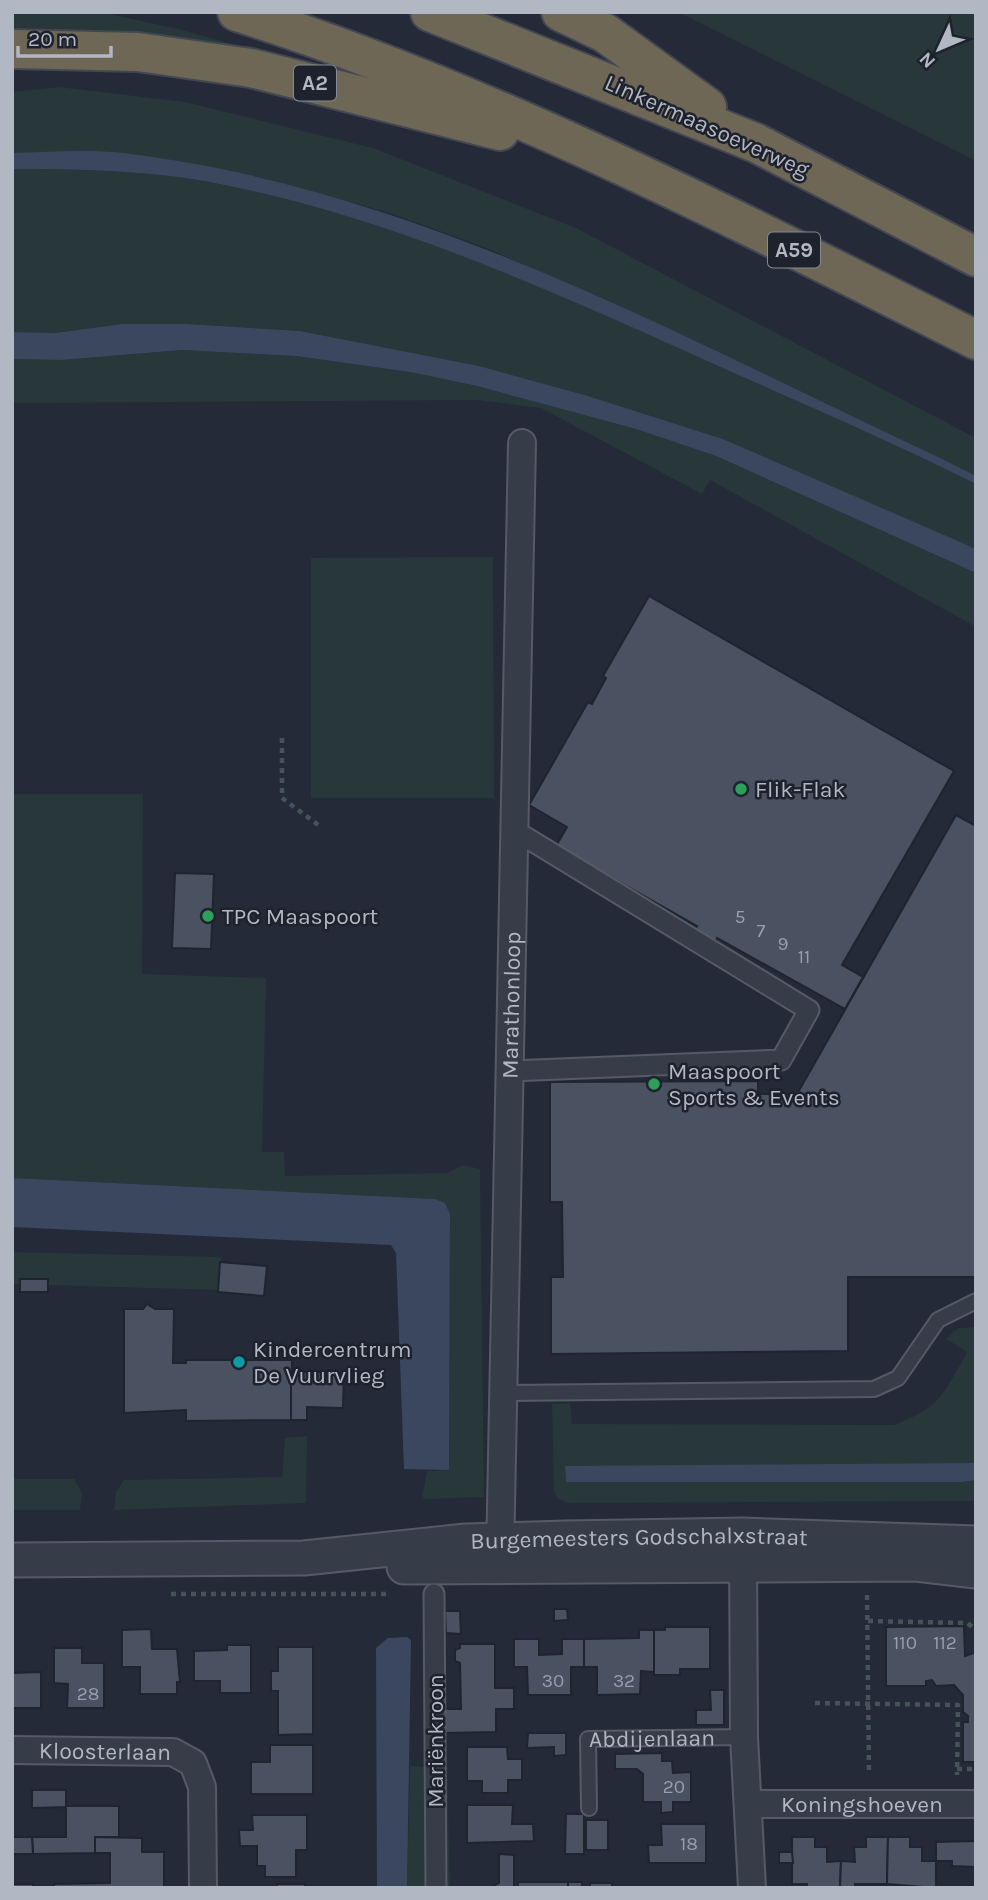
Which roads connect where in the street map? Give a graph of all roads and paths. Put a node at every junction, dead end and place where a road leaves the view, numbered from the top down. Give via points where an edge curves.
1 (237, 12) edge
2 (430, 12) edge
3 (561, 12) edge
4 (12, 49) edge
5 (756, 144) junction
6 (611, 161) junction
7 (976, 257) edge
8 (976, 340) edge
9 (522, 443) dead end
10 (282, 738) dead end
11 (321, 827) dead end
12 (514, 830) junction
13 (510, 1072) junction
14 (976, 1301) edge
15 (503, 1393) junction
16 (976, 1543) edge
17 (743, 1550) junction
18 (500, 1554) junction
19 (12, 1560) edge
20 (976, 1571) edge
21 (866, 1591) dead end
22 (434, 1594) dead end
23 (868, 1621) junction
24 (976, 1629) edge
25 (815, 1703) dead end
26 (869, 1703) junction
27 (744, 1737) junction
28 (12, 1749) edge
29 (957, 1769) junction
30 (976, 1769) edge
31 (881, 1775) dead end
32 (944, 1777) dead end
33 (748, 1804) junction
34 (976, 1804) edge
35 (589, 1808) dead end
36 (204, 1888) edge
37 (436, 1888) edge
38 (752, 1888) edge

1 - 6 highway, A59 via 341,45 512,114
2 - 5 highway, Linkermaasoeverweg
3 - 5 highway via 605,33
4 - 6 highway, A2 via 138,52 251,68
5 - 7 highway, Linkermaasoeverweg
6 - 8 highway, A59
9 - 12 street, Marathonloop
10 - 11 path via 282,798
12 - 13 street, Marathonloop
12 - 13 street via 810,1010 781,1060
13 - 15 street, Marathonloop
14 - 15 lane via 938,1320 898,1378 874,1389
15 - 18 street, Marathonloop
16 - 17 street, Burgemeesters Godschalxstraat
17 - 18 street, Burgemeesters Godschalxstraat
17 - 20 street, Burgemeesters Godschalxstraat
17 - 27 street, Abdijenlaan
18 - 19 street, Burgemeesters Godschalxstraat via 466,1541 304,1558
21 - 23 path
22 - 37 street, Mariënkroon
23 - 24 path via 967,1623
23 - 26 path
25 - 26 path
26 - 29 path via 958,1704
26 - 31 path via 868,1775
27 - 33 street, Abdijenlaan
27 - 35 lane, Abdijenlaan via 588,1739
28 - 36 street, Kloosterlaan via 173,1752 193,1763 202,1787
29 - 30 path
29 - 32 path via 957,1778
33 - 34 street, Koningshoeven
33 - 38 street, Abdijenlaan

